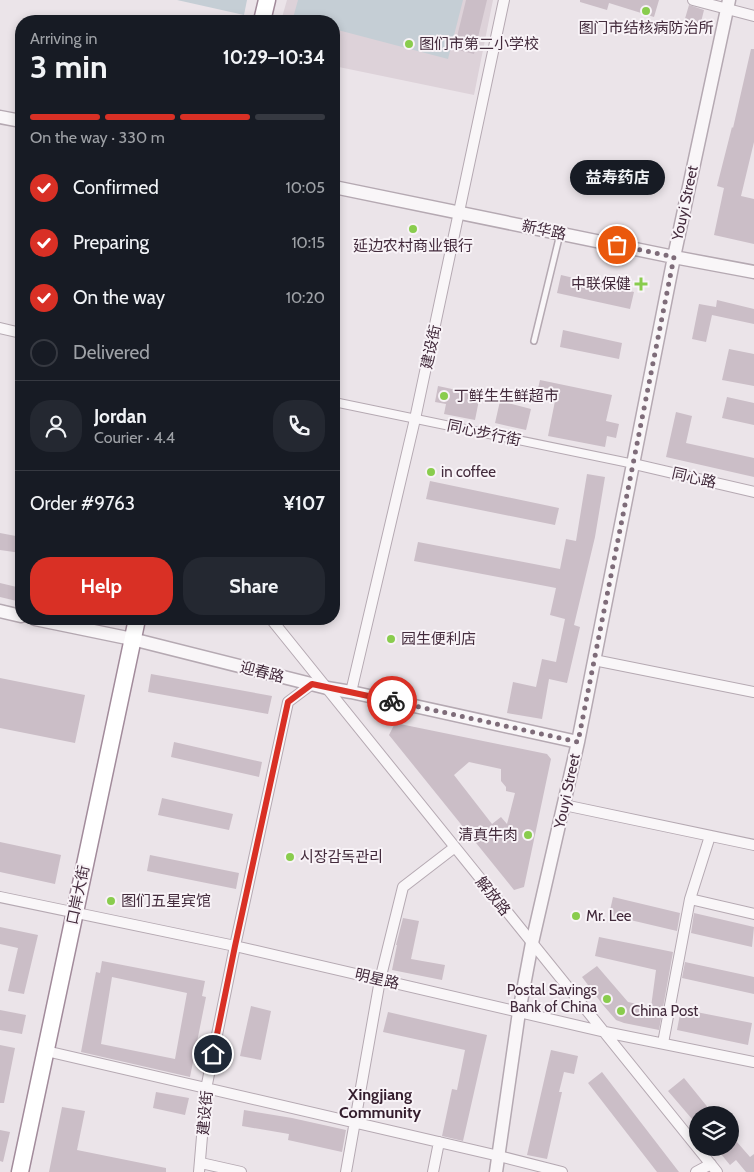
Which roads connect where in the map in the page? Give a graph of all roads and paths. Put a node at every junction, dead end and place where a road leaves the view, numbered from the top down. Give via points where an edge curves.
1 (266, 0) edge
2 (504, 0) edge
3 (693, 0) edge
4 (728, 5) edge
5 (263, 15) edge
6 (754, 16) edge
7 (0, 117) edge
8 (15, 121) edge
9 (340, 187) edge
10 (458, 212) junction
11 (560, 233) junction
12 (674, 257) junction
13 (754, 272) edge
14 (0, 328) edge
15 (15, 332) edge
16 (534, 341) dead end
17 (340, 403) edge
18 (416, 419) junction
19 (634, 464) junction
20 (754, 492) edge
21 (0, 611) edge
22 (15, 615) edge
23 (64, 625) edge
24 (136, 625) edge
25 (276, 625) edge
26 (132, 639) junction
27 (594, 660) junction
28 (312, 684) junction
29 (327, 688) junction
30 (351, 692) junction
31 (754, 692) edge
32 (578, 742) junction
33 (564, 805) junction
34 (710, 836) junction
35 (754, 845) edge
36 (455, 848) junction
37 (0, 897) edge
38 (690, 899) junction
39 (75, 913) junction
40 (754, 914) edge
41 (532, 943) junction
42 (235, 946) junction
43 (380, 980) junction
44 (519, 1012) junction
45 (605, 1032) junction
46 (663, 1043) junction
47 (46, 1051) junction
48 (754, 1062) edge
49 (206, 1089) junction
50 (356, 1123) junction
51 (439, 1142) junction
52 (499, 1156) junction
53 (200, 1168) edge
54 (714, 1168) edge
55 (20, 1172) edge
56 (241, 1172) edge
57 (346, 1172) edge
58 (433, 1172) edge
59 (496, 1172) edge
60 (562, 1172) edge
61 (696, 1172) edge

1 - 5 highway
2 - 10 street, 建设街
3 - 4 street
4 - 6 street
4 - 12 street, Youyi Street
7 - 8 street
9 - 10 street, 新华路
10 - 11 street, 新华路
10 - 18 street, 建设街
11 - 12 street, 新华路
11 - 16 lane
12 - 13 street, 新华路
12 - 19 street, Youyi Street
14 - 15 street
17 - 18 street, 同心步行街
18 - 19 street, 同心步行街
18 - 30 street, 建设街
19 - 20 street, 同心路
19 - 27 street, Youyi Street
21 - 22 street
23 - 26 street, 迎春路
24 - 26 highway, 口岸大街
25 - 29 street, 解放路
26 - 28 street, 迎春路
26 - 39 highway, 口岸大街
27 - 31 street
27 - 32 street, Youyi Street
28 - 29 street, 迎春路
28 - 42 street, 建设街 via 288,702
29 - 30 street, 迎春路
29 - 36 street, 解放路
30 - 32 street, 迎春路
32 - 33 street, Youyi Street
33 - 34 street
33 - 41 street, Youyi Street
34 - 35 street
34 - 38 street
36 - 41 street, 解放路
36 - 43 street via 403,887
37 - 39 street, 明星路
38 - 40 street
38 - 46 street
39 - 42 street, 明星路
39 - 47 highway, 口岸大街
41 - 44 street, Youyi Street
41 - 45 street, 解放路
42 - 43 street, 明星路
42 - 49 street, 建设街
43 - 44 street, 明星路
43 - 50 street
44 - 45 street, 明星路
44 - 52 street, Youyi Street
45 - 46 street, 明星路
45 - 54 street, 解放路
46 - 48 street, 明星路
47 - 49 street
47 - 55 highway, 口岸大街
49 - 50 street
49 - 53 street, 建设街
50 - 51 street
50 - 57 street
51 - 52 street
51 - 58 street
52 - 59 street, Youyi Street
52 - 60 street
53 - 56 street
54 - 61 street

